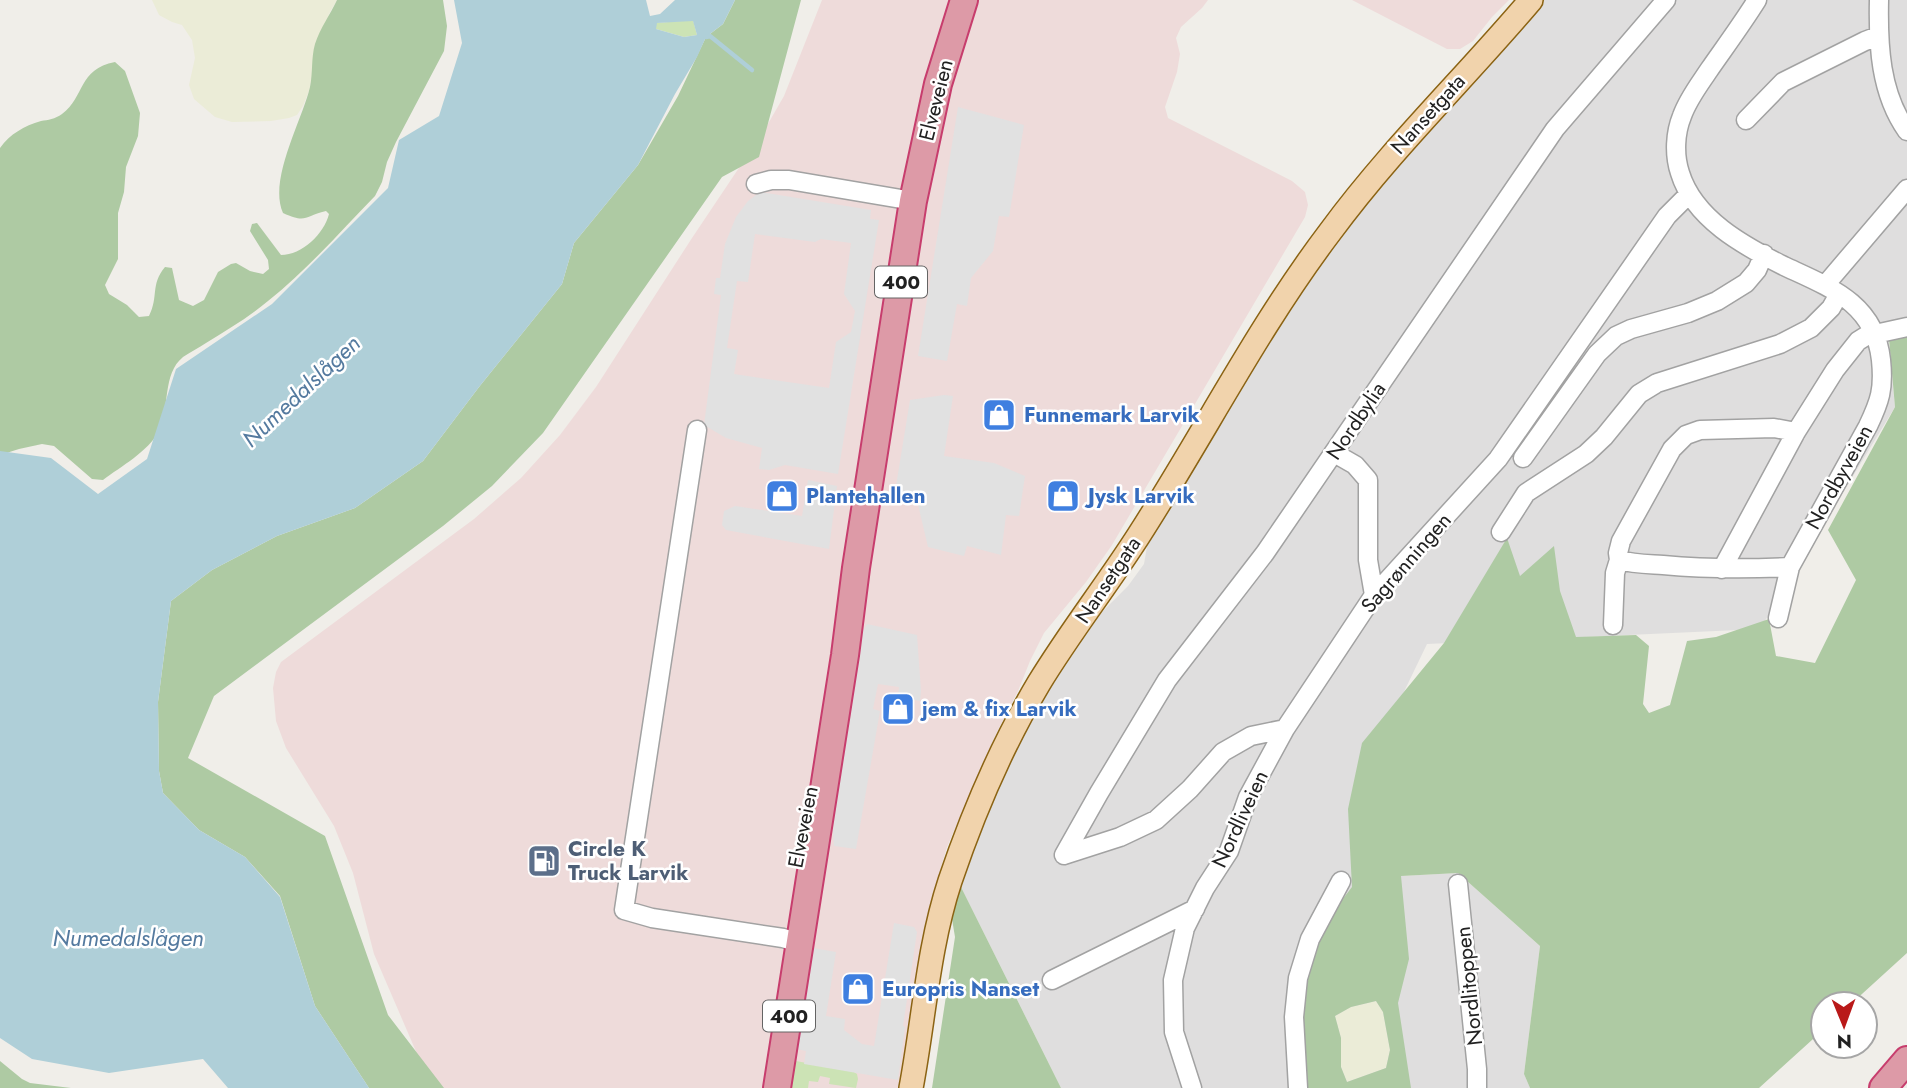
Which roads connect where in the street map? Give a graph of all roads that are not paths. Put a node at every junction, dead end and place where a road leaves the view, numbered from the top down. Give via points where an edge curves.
1 (964, 0) edge
2 (1531, 0) edge
3 (1666, 0) edge
4 (1757, 0) edge
5 (1879, 0) edge
6 (1878, 36) junction
7 (1745, 120) dead end
8 (1907, 131) edge
9 (756, 184) dead end
10 (1907, 189) edge
11 (1689, 194) junction
12 (913, 201) junction
13 (1763, 254) junction
14 (1833, 289) junction
15 (1907, 327) edge
16 (1874, 334) junction
17 (697, 429) dead end
18 (1796, 432) junction
19 (1334, 453) junction
20 (1523, 458) dead end
21 (1501, 532) dead end
22 (1619, 559) junction
23 (1790, 567) junction
24 (1722, 569) junction
25 (1374, 595) junction
26 (1778, 618) dead end
27 (1613, 625) dead end
28 (1285, 729) junction
29 (1341, 880) dead end
30 (1458, 884) dead end
31 (1195, 909) junction
32 (792, 941) junction
33 (1052, 980) dead end
34 (1907, 1060) edge
35 (760, 1088) edge
36 (778, 1088) edge
37 (911, 1088) edge
38 (1192, 1088) edge
39 (1298, 1088) edge
40 (1477, 1088) edge
41 (1883, 1088) edge

1 - 12 highway, Elveveien / 400 via 937,84
2 - 37 main road, Nansetgata via 1399,145 1323,241 1261,331 1140,534 1039,684 985,788 950,884 934,942
3 - 19 street, Nordbylia via 1555,129
4 - 11 street, Nordbyveien via 1681,117 1677,164
5 - 6 street
6 - 7 street via 1783,82
6 - 8 street via 1889,97
9 - 12 street via 789,180
10 - 14 street
11 - 13 street, Nordbyveien via 1716,224
11 - 25 street, Sagrønningen via 1667,216 1498,459
12 - 32 highway, Elveveien / 400 via 845,655
13 - 14 street, Nordbyveien
13 - 20 street via 1746,283 1717,301 1616,336 1597,354
14 - 16 street, Nordbyveien via 1854,305
14 - 21 street via 1831,308 1811,328 1780,344 1657,383 1639,394 1586,454 1526,493
15 - 16 street
16 - 18 street via 1858,341 1835,369
16 - 23 street, Nordbyveien via 1883,374 1877,407
17 - 32 street via 624,910
18 - 22 street via 1774,428 1700,430 1686,435 1672,449 1621,541
18 - 24 street
19 - 25 street via 1368,480 1368,560
19 - 28 street, Nordbylia via 1265,554 1167,680 1064,855 1156,820 1223,752 1251,736
22 - 24 street
22 - 27 street
23 - 24 street
23 - 26 street, Nordbyveien
25 - 28 street, Sagrønningen
28 - 31 street, Nordliveien via 1248,797 1229,851
29 - 39 street via 1310,939 1298,978 1294,1017
30 - 40 street, Nordlitoppen
31 - 33 street
31 - 38 street, Nordliveien via 1185,928 1172,980 1174,1032
32 - 35 highway, Elveveien / 400
32 - 36 highway, Elveveien / 400
34 - 41 highway

